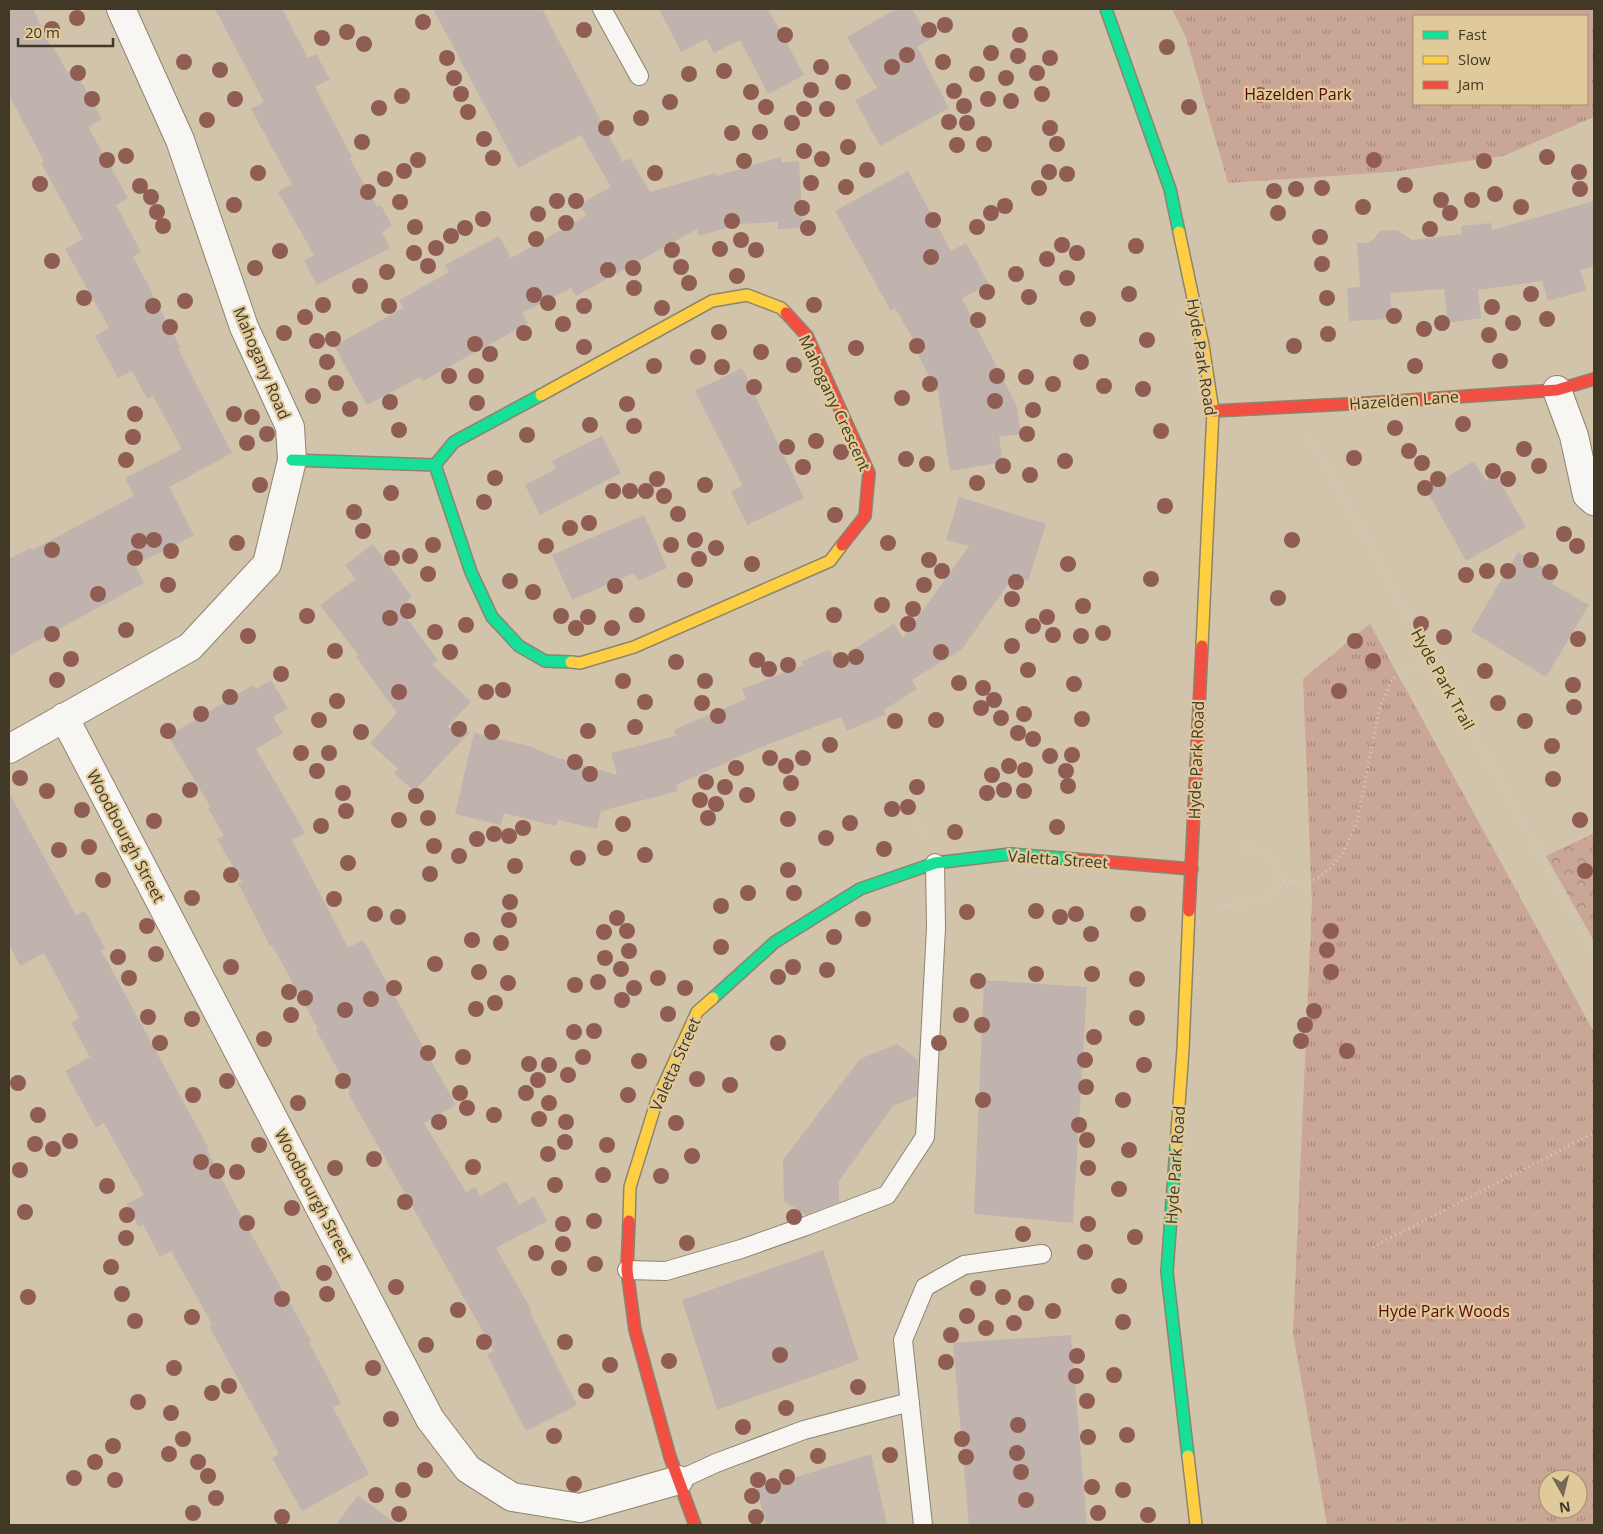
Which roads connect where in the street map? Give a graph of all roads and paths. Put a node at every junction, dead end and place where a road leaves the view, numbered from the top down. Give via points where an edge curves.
1 (121, 9) edge
2 (602, 9) edge
3 (1106, 9) edge
4 (639, 76) dead end
5 (1594, 379) edge
6 (1557, 390) junction
7 (1292, 406) junction
8 (1213, 411) junction
9 (292, 460) junction
10 (435, 465) junction
11 (1594, 501) edge
12 (1432, 658) junction
13 (64, 717) junction
14 (9, 748) edge
15 (1241, 846) dead end
16 (935, 863) junction
17 (1192, 869) junction
18 (1284, 881) junction
19 (1242, 906) dead end
20 (1594, 952) edge
21 (1594, 1133) edge
22 (1373, 1247) dead end
23 (1042, 1254) dead end
24 (627, 1270) junction
25 (910, 1402) junction
26 (679, 1480) junction
27 (695, 1525) edge
28 (923, 1525) edge
29 (1196, 1525) edge

1 - 9 street, Mahogany Road via 180,140 244,328 290,427
2 - 4 lane
3 - 8 street, Hyde Park Road via 1170,189 1204,345
5 - 6 street, Hazelden Lane
6 - 7 street, Hazelden Lane
6 - 11 street via 1574,436 1587,495
7 - 8 street, Hazelden Lane
7 - 12 path, Hyde Park Trail
8 - 17 street, Hyde Park Road
9 - 10 street
9 - 13 street, Mahogany Road via 267,564 190,647
10 - 10 street, Mahogany Crescent via 454,442 712,301 747,295 781,308 807,336 869,473 865,516 830,561 634,646 580,663 545,661 519,646 492,617 470,572
12 - 18 path via 1392,679 1378,710 1357,822 1343,853 1318,878 1307,883
12 - 20 path, Hyde Park Trail
13 - 14 street, Mahogany Road
13 - 26 street, Woodbourgh Street via 430,1419 468,1469 512,1497 580,1508
15 - 18 path via 1268,852
16 - 17 street, Valetta Street via 1010,854
16 - 24 street, Valetta Street via 860,889 775,942 696,1012 657,1100 630,1187
16 - 24 lane via 936,928 925,1137 887,1195 759,1242 666,1271
17 - 29 street, Hyde Park Road via 1167,1272
18 - 19 path via 1276,891
21 - 22 path
23 - 25 lane via 964,1265 925,1287 903,1340
24 - 26 street, Valetta Street via 635,1330
25 - 26 lane via 804,1430
25 - 28 lane
26 - 27 street, Valetta Street

